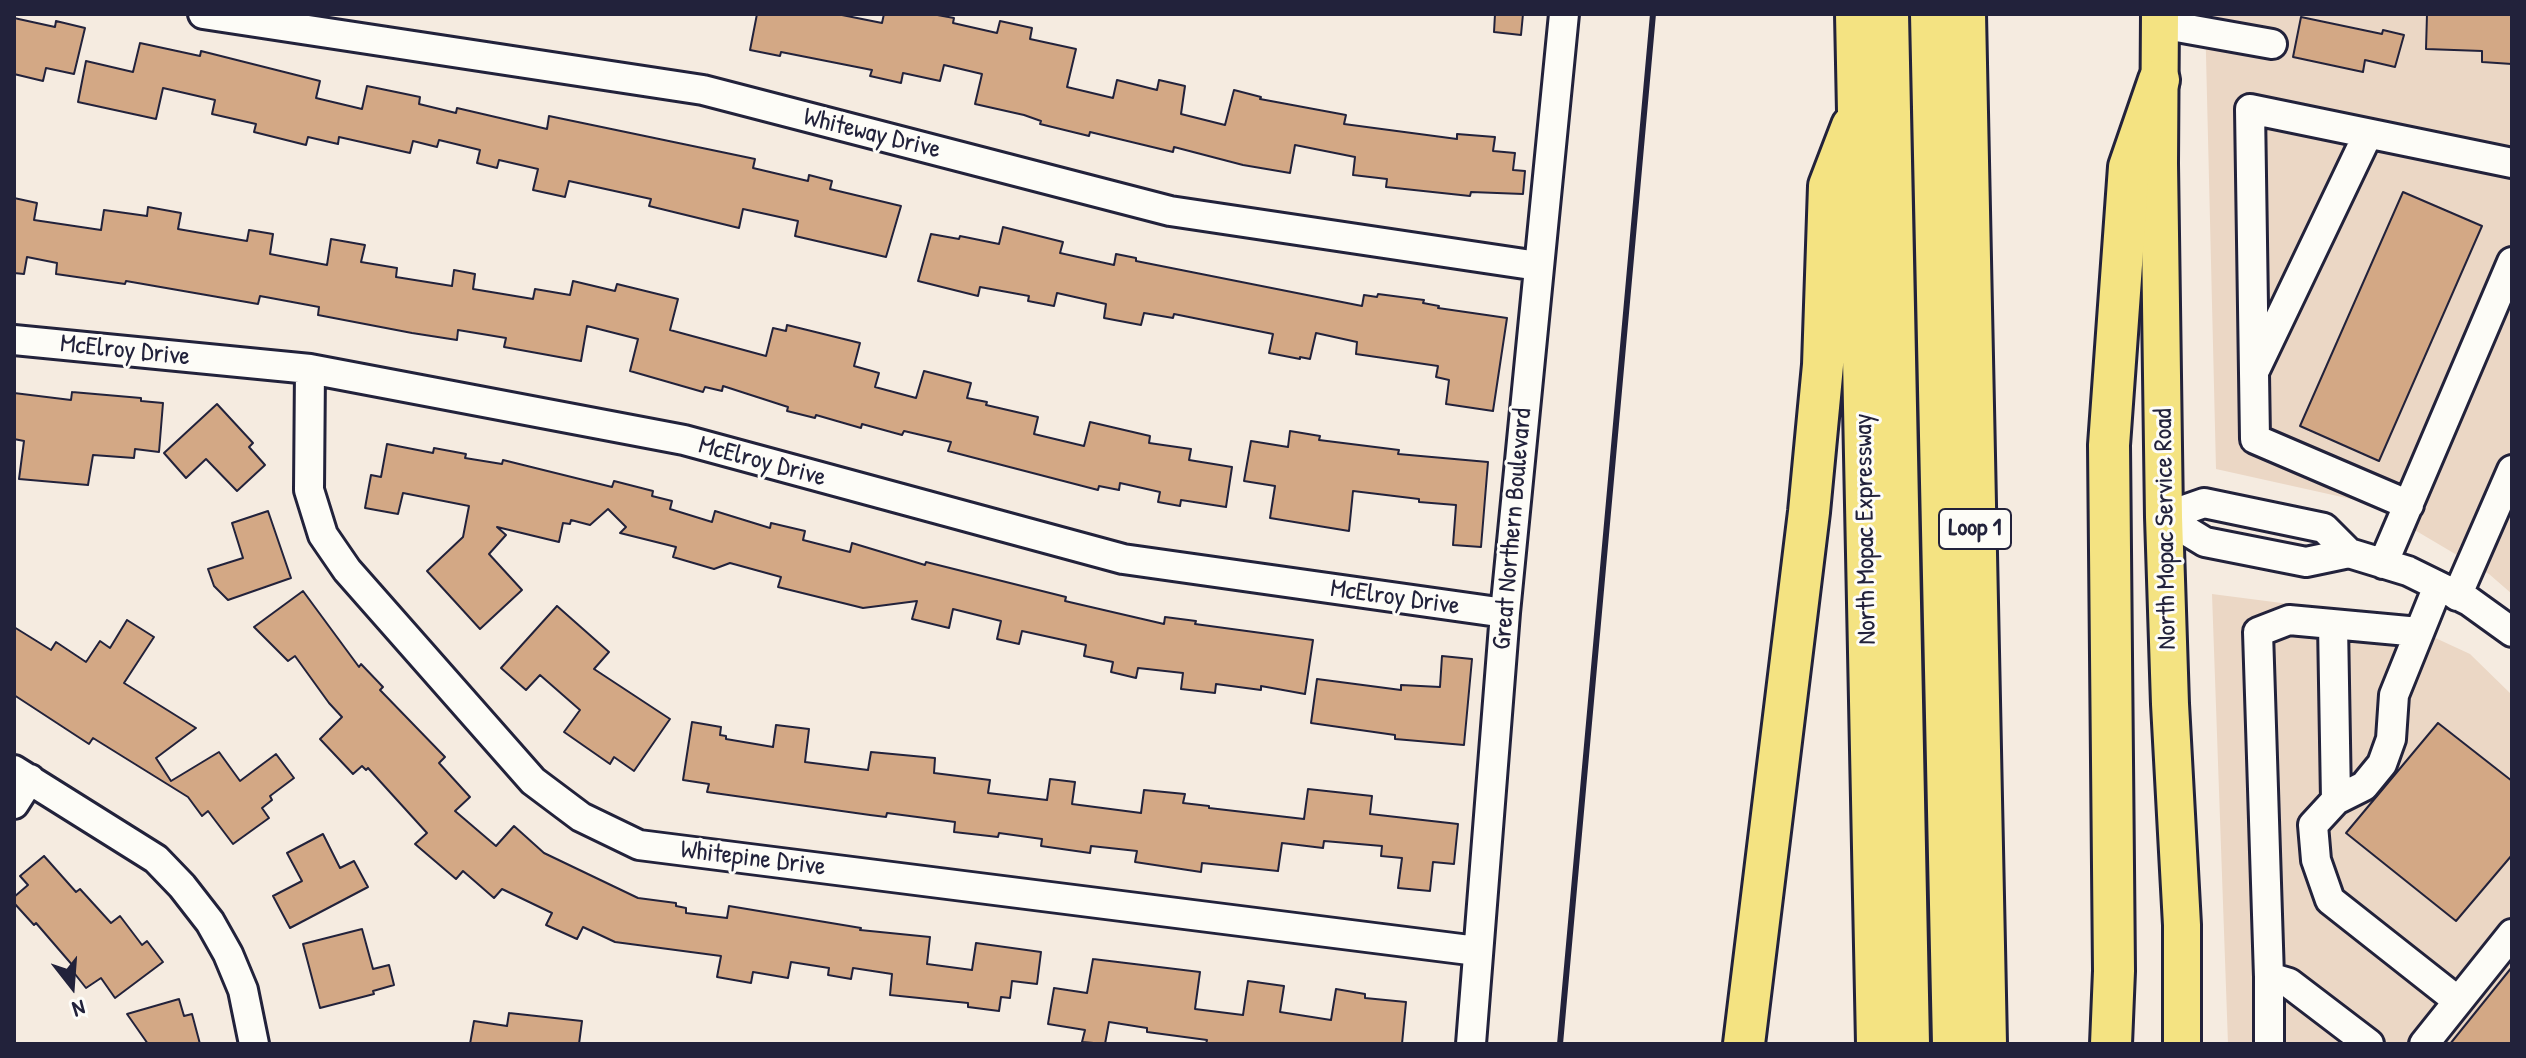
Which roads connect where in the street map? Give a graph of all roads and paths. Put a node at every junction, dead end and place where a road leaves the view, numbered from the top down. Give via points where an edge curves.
1 (203, 14) edge
2 (1564, 14) edge
3 (1856, 14) edge
4 (1888, 14) edge
5 (1931, 14) edge
6 (1965, 14) edge
7 (2160, 19) edge
8 (2272, 44) dead end
9 (2159, 80) junction
10 (1860, 107) junction
11 (2368, 134) junction
12 (2512, 163) edge
13 (2512, 262) edge
14 (1538, 266) junction
15 (14, 340) edge
16 (310, 369) junction
17 (2254, 373) junction
18 (2512, 470) edge
19 (2409, 505) junction
20 (2164, 517) junction
21 (2349, 553) junction
22 (2383, 564) junction
23 (2448, 591) junction
24 (1505, 613) junction
25 (2333, 624) junction
26 (2419, 632) junction
27 (2512, 632) edge
28 (22, 775) edge
29 (2336, 800) junction
30 (14, 804) edge
31 (2512, 934) edge
32 (1477, 951) junction
33 (2269, 977) junction
34 (2458, 1001) junction
35 (254, 1044) edge
36 (1471, 1044) edge
37 (1744, 1044) edge
38 (1877, 1044) edge
39 (1909, 1044) edge
40 (1953, 1044) edge
41 (1986, 1044) edge
42 (2111, 1044) edge
43 (2182, 1044) edge
44 (2269, 1044) edge
45 (2369, 1044) edge
46 (2424, 1044) edge

1 - 14 street, Whiteway Drive via 703,90 1170,211
2 - 14 street, Great Northern Boulevard
3 - 10 highway, North Mopac Expressway
4 - 39 highway
5 - 40 highway
6 - 41 highway, Loop 1
7 - 8 street
7 - 9 main road, North Mopac Service Road
9 - 20 main road, North Mopac Service Road
9 - 42 highway via 2129,167 2109,445
10 - 37 highway via 1829,186 1823,365 1813,468
10 - 38 highway, North Mopac Expressway
11 - 12 street
11 - 17 street
11 - 17 street via 2250,109
13 - 19 street
14 - 24 street, Great Northern Boulevard
15 - 16 street, McElroy Drive
16 - 24 street, McElroy Drive via 684,440 1123,559
16 - 32 street, Whitepine Drive via 309,490 323,535 347,570 533,781 581,817 639,845
17 - 19 street via 2255,439
18 - 23 street
19 - 22 street
20 - 21 street via 2205,542 2306,562
20 - 21 street via 2204,503 2324,528
20 - 43 main road, North Mopac Service Road via 2182,925
21 - 22 street
22 - 23 street
23 - 26 street
23 - 27 street
24 - 32 street, Great Northern Boulevard
25 - 26 street
25 - 29 street
25 - 33 street via 2289,620 2258,632
26 - 29 street via 2394,695 2391,739 2382,764 2364,786
28 - 30 street
28 - 35 street via 156,859 182,886 228,954 243,990
29 - 34 street via 2313,825 2316,860 2330,900
31 - 34 street
32 - 36 street, Great Northern Boulevard
33 - 44 street
33 - 45 street via 2289,983
34 - 46 street

